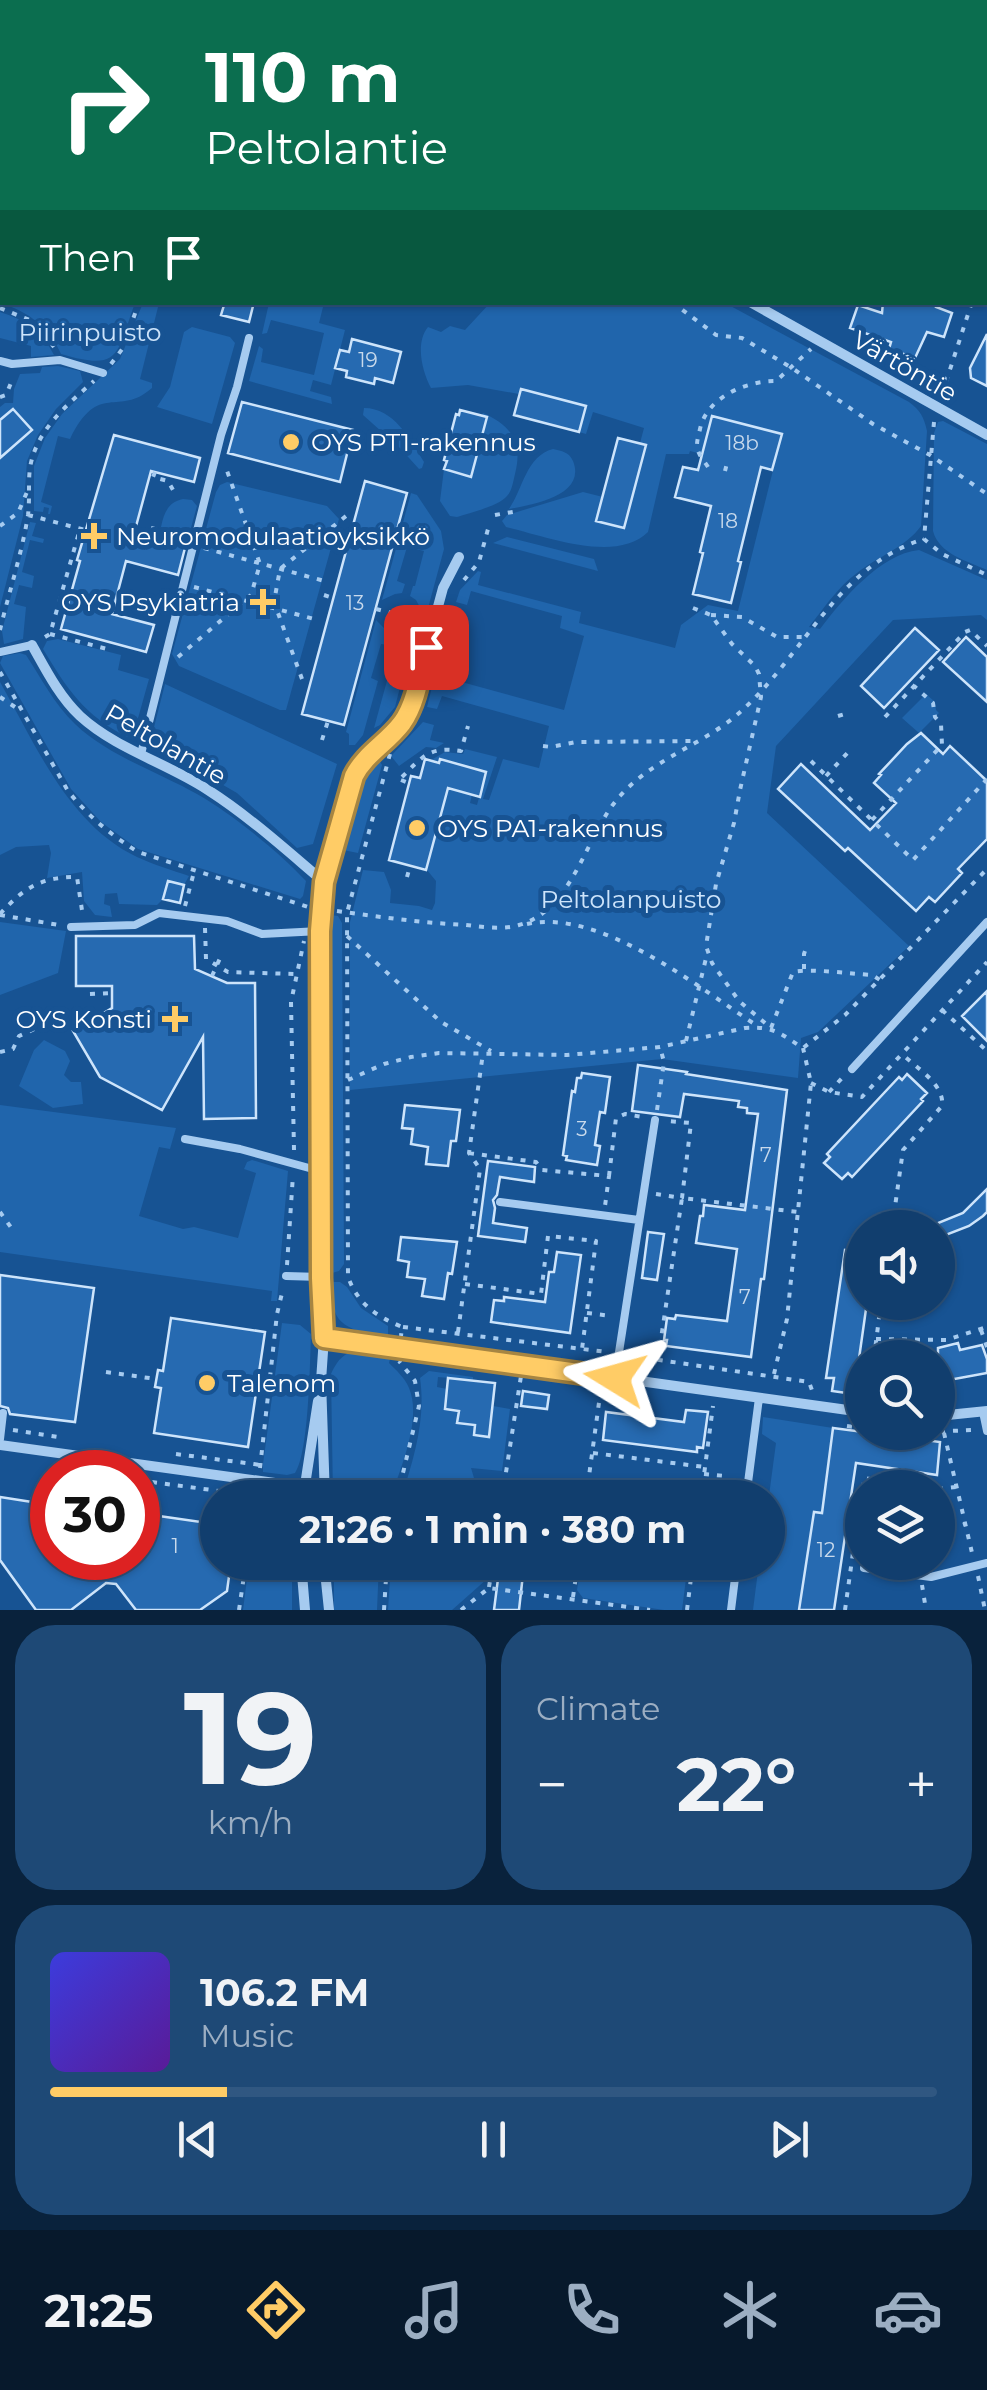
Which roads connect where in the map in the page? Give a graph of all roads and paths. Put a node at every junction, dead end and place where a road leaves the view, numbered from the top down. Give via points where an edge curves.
1 (138, 305) edge
2 (676, 305) edge
3 (755, 305) edge
4 (971, 305) edge
5 (0, 308) edge
6 (249, 338) dead end
7 (819, 340) junction
8 (60, 360) junction
9 (0, 361) edge
10 (17, 364) junction
11 (792, 368) junction
12 (103, 373) junction
13 (0, 398) edge
14 (938, 408) junction
15 (987, 435) edge
16 (930, 455) junction
17 (728, 459) dead end
18 (225, 466) dead end
19 (708, 466) dead end
20 (725, 471) dead end
21 (155, 472) dead end
22 (30, 486) junction
23 (174, 490) dead end
24 (987, 494) edge
25 (518, 511) dead end
26 (495, 515) dead end
27 (28, 516) junction
28 (346, 516) dead end
29 (0, 526) edge
30 (151, 528) dead end
31 (488, 529) dead end
32 (924, 539) junction
33 (195, 543) junction
34 (131, 544) dead end
35 (146, 548) dead end
36 (459, 557) dead end
37 (260, 564) junction
38 (280, 569) junction
39 (987, 575) edge
40 (328, 582) dead end
41 (185, 584) junction
42 (457, 587) dead end
43 (324, 595) dead end
44 (333, 598) dead end
45 (244, 601) junction
46 (693, 608) dead end
47 (376, 609) dead end
48 (277, 610) junction
49 (712, 615) junction
50 (318, 620) dead end
51 (433, 624) junction
52 (0, 630) edge
53 (50, 634) junction
54 (807, 637) junction
55 (32, 645) junction
56 (987, 646) edge
57 (112, 650) dead end
58 (0, 652) edge
59 (165, 664) junction
60 (0, 672) edge
61 (302, 679) dead end
62 (914, 686) junction
63 (762, 690) junction
64 (0, 697) edge
65 (22, 711) junction
66 (848, 713) dead end
67 (838, 716) dead end
68 (885, 717) dead end
69 (328, 721) dead end
70 (468, 726) dead end
71 (322, 740) dead end
72 (698, 741) junction
73 (399, 745) dead end
74 (542, 746) dead end
75 (852, 748) dead end
76 (141, 754) junction
77 (811, 762) dead end
78 (826, 776) junction
79 (987, 779) edge
80 (410, 783) dead end
81 (872, 820) junction
82 (410, 866) dead end
83 (194, 871) junction
84 (986, 872) edge
85 (406, 877) dead end
86 (324, 882) junction
87 (307, 907) junction
88 (321, 909) junction
89 (347, 912) junction
90 (0, 914) edge
91 (182, 916) junction
92 (987, 922) edge
93 (518, 925) junction
94 (84, 926) junction
95 (71, 927) joint
96 (202, 927) dead end
97 (305, 930) junction
98 (320, 931) junction
99 (348, 936) junction
100 (807, 945) dead end
101 (708, 954) junction
102 (221, 956) dead end
103 (987, 962) edge
104 (216, 966) junction
105 (804, 970) junction
106 (296, 974) junction
107 (212, 976) dead end
108 (880, 980) junction
109 (700, 988) junction
110 (112, 993) dead end
111 (90, 994) dead end
112 (942, 1010) junction
113 (58, 1013) dead end
114 (759, 1027) junction
115 (772, 1028) junction
116 (686, 1041) junction
117 (660, 1048) junction
118 (803, 1048) junction
119 (987, 1051) edge
120 (0, 1052) edge
121 (483, 1053) junction
122 (495, 1053) junction
123 (902, 1054) junction
124 (852, 1069) joint
125 (346, 1081) junction
126 (811, 1083) junction
127 (829, 1092) junction
128 (655, 1120) junction
129 (186, 1140) dead end
130 (469, 1153) junction
131 (294, 1162) junction
132 (320, 1172) junction
133 (609, 1176) junction
134 (644, 1193) junction
135 (682, 1198) junction
136 (500, 1202) dead end
137 (895, 1210) edge
138 (0, 1212) edge
139 (798, 1212) junction
140 (604, 1216) junction
141 (639, 1220) junction
142 (15, 1233) dead end
143 (286, 1276) junction
144 (321, 1278) junction
145 (465, 1284) junction
146 (586, 1313) junction
147 (625, 1318) junction
148 (879, 1320) edge
149 (402, 1327) junction
150 (984, 1329) edge
151 (458, 1332) junction
152 (324, 1338) junction
153 (876, 1339) joint
154 (400, 1347) junction
155 (987, 1347) edge
156 (582, 1349) junction
157 (620, 1354) junction
158 (658, 1360) junction
159 (106, 1372) dead end
160 (521, 1376) dead end
161 (774, 1376) junction
162 (615, 1378) junction
163 (156, 1379) dead end
164 (321, 1380) junction
165 (601, 1388) dead end
166 (813, 1392) dead end
167 (759, 1398) junction
168 (713, 1406) dead end
169 (845, 1410) edge
170 (985, 1412) edge
171 (3, 1413) dead end
172 (955, 1415) edge
173 (1, 1429) edge
174 (986, 1429) edge
175 (955, 1432) edge
176 (64, 1438) dead end
177 (0, 1442) edge
178 (948, 1450) edge
179 (592, 1452) junction
180 (170, 1453) dead end
181 (260, 1464) junction
182 (705, 1470) junction
183 (726, 1476) dead end
184 (245, 1480) edge
185 (258, 1480) edge
186 (305, 1480) edge
187 (325, 1480) edge
188 (401, 1480) edge
189 (505, 1480) edge
190 (589, 1480) edge
191 (704, 1480) edge
192 (748, 1480) edge
193 (160, 1483) edge
194 (956, 1488) joint
195 (200, 1489) edge
196 (965, 1524) junction
197 (955, 1527) edge
198 (987, 1563) edge
199 (976, 1566) junction
200 (955, 1571) edge
201 (243, 1580) edge
202 (302, 1580) edge
203 (326, 1580) edge
204 (386, 1580) edge
205 (490, 1580) edge
206 (575, 1580) edge
207 (691, 1580) edge
208 (735, 1580) edge
209 (850, 1580) edge
210 (921, 1580) edge
211 (489, 1588) junction
212 (572, 1599) junction
213 (925, 1609) edge
214 (239, 1610) edge
215 (305, 1610) edge
216 (329, 1610) edge
217 (384, 1610) edge
218 (461, 1610) edge
219 (650, 1610) edge
220 (687, 1610) edge
221 (731, 1610) edge
222 (845, 1610) edge
223 (985, 1610) edge

1 - 12 path via 122,348
2 - 11 path via 716,336 742,338
3 - 7 street, Värtöntie
4 - 14 path
5 - 8 path via 32,321
6 - 33 lane
7 - 11 path
7 - 14 street, Värtöntie
8 - 10 lane
8 - 12 lane
9 - 10 lane
10 - 13 path
11 - 16 path
11 - 19 path via 776,381 756,381 730,393 707,412 696,444
12 - 22 path via 42,436
14 - 15 street, Värtöntie
14 - 16 path
16 - 24 path
16 - 32 path
17 - 20 path
18 - 37 path
21 - 23 path via 153,477
22 - 27 path
22 - 29 path via 18,513
25 - 26 path
27 - 52 path
27 - 53 path via 82,529
28 - 38 path
30 - 33 path
31 - 42 path via 479,562
32 - 39 path
32 - 54 path via 852,580
33 - 37 path
33 - 41 lane
34 - 35 path
36 - 51 street
37 - 38 path
37 - 45 path
38 - 40 path
38 - 48 path
41 - 45 path
41 - 59 lane
43 - 44 path
45 - 48 path
45 - 59 path
46 - 49 path
47 - 51 path
48 - 50 path
48 - 61 path
49 - 54 path via 742,617 777,638
49 - 63 path via 755,666
51 - 86 street via 410,710 354,776
53 - 55 path
53 - 57 path
54 - 63 path
55 - 58 lane
55 - 76 street, Peltolantie via 80,716
56 - 62 path via 965,632
59 - 76 lane
60 - 65 path
62 - 68 path
62 - 81 path via 933,704 942,745
63 - 72 path
63 - 101 path via 716,884
64 - 65 path
65 - 83 path via 68,791 98,824 138,852
66 - 67 path
69 - 71 path
70 - 80 path via 461,751 444,748 423,756 402,779
72 - 74 path
72 - 93 path via 638,777 608,810 558,898
73 - 89 path via 388,755
75 - 78 path
76 - 86 street, Peltolantie via 229,804
77 - 78 path
78 - 81 path
79 - 81 path via 912,860
82 - 85 path
83 - 87 path
83 - 91 path
84 - 108 path
86 - 88 street
87 - 88 path
87 - 97 path
88 - 89 path
88 - 98 street
89 - 93 path
89 - 99 path
90 - 94 path via 22,890 78,877
90 - 95 path
91 - 94 lane via 160,913 135,925
91 - 97 lane via 262,934
92 - 124 lane
93 - 109 path via 560,923 610,936
94 - 95 lane
96 - 104 path via 206,960
97 - 98 lane
97 - 106 path
98 - 132 street
99 - 122 path via 441,1022
99 - 125 path
100 - 105 path
101 - 109 path
101 - 115 path via 739,1001
102 - 104 path
103 - 112 path
104 - 106 path
104 - 107 path
105 - 108 path
105 - 115 path via 794,972
106 - 131 path
108 - 118 path
109 - 114 path
109 - 116 path
110 - 111 path
112 - 119 path
112 - 123 path
113 - 120 path via 19,1036 13,1050
114 - 115 path
114 - 116 path
115 - 118 path
116 - 117 path
117 - 122 path
117 - 128 path
118 - 126 path
121 - 122 path
121 - 125 path via 410,1057
121 - 130 path
123 - 127 path via 862,1098
123 - 137 path via 944,1097 903,1150
124 - 127 path
125 - 149 path via 348,1277 365,1306
126 - 127 path
126 - 139 path
128 - 133 path via 616,1118
128 - 134 lane
128 - 135 path via 691,1122
129 - 131 lane
130 - 133 path
130 - 145 path via 480,1169
131 - 132 lane
131 - 143 path
132 - 144 street
133 - 140 path
134 - 135 path
134 - 141 lane
135 - 139 path
135 - 158 path
136 - 140 lane
138 - 142 path
139 - 161 path
140 - 141 lane
141 - 147 lane
143 - 144 lane
143 - 181 path
144 - 152 street
145 - 146 path via 541,1294 548,1236 596,1241
145 - 151 path
146 - 147 path
146 - 156 path
147 - 157 lane
148 - 153 path
149 - 151 path
149 - 154 path
150 - 153 path via 946,1340
150 - 155 path
151 - 156 path
152 - 154 street
152 - 164 street
154 - 162 street
154 - 188 path via 399,1361 415,1382 418,1406
156 - 157 path
157 - 158 path
157 - 162 lane
158 - 161 path
159 - 163 path
160 - 189 path
161 - 166 path via 808,1382
162 - 167 street
164 - 186 street
164 - 187 street
165 - 179 path
167 - 169 street
167 - 192 lane
168 - 182 path
170 - 172 street
170 - 174 lane
171 - 173 lane
173 - 176 path
173 - 177 lane
174 - 175 path
177 - 184 street
178 - 194 path
179 - 182 path
179 - 190 path
180 - 181 path
181 - 185 path
182 - 183 path
182 - 191 path
193 - 195 path
194 - 196 path
196 - 197 path
196 - 199 path
198 - 199 lane
199 - 200 lane
199 - 223 path
201 - 214 path
202 - 215 street
203 - 216 street
204 - 217 path
205 - 211 path
206 - 212 path
207 - 220 path
208 - 221 lane
209 - 222 path
210 - 213 path
211 - 212 path
211 - 218 path
212 - 219 path

